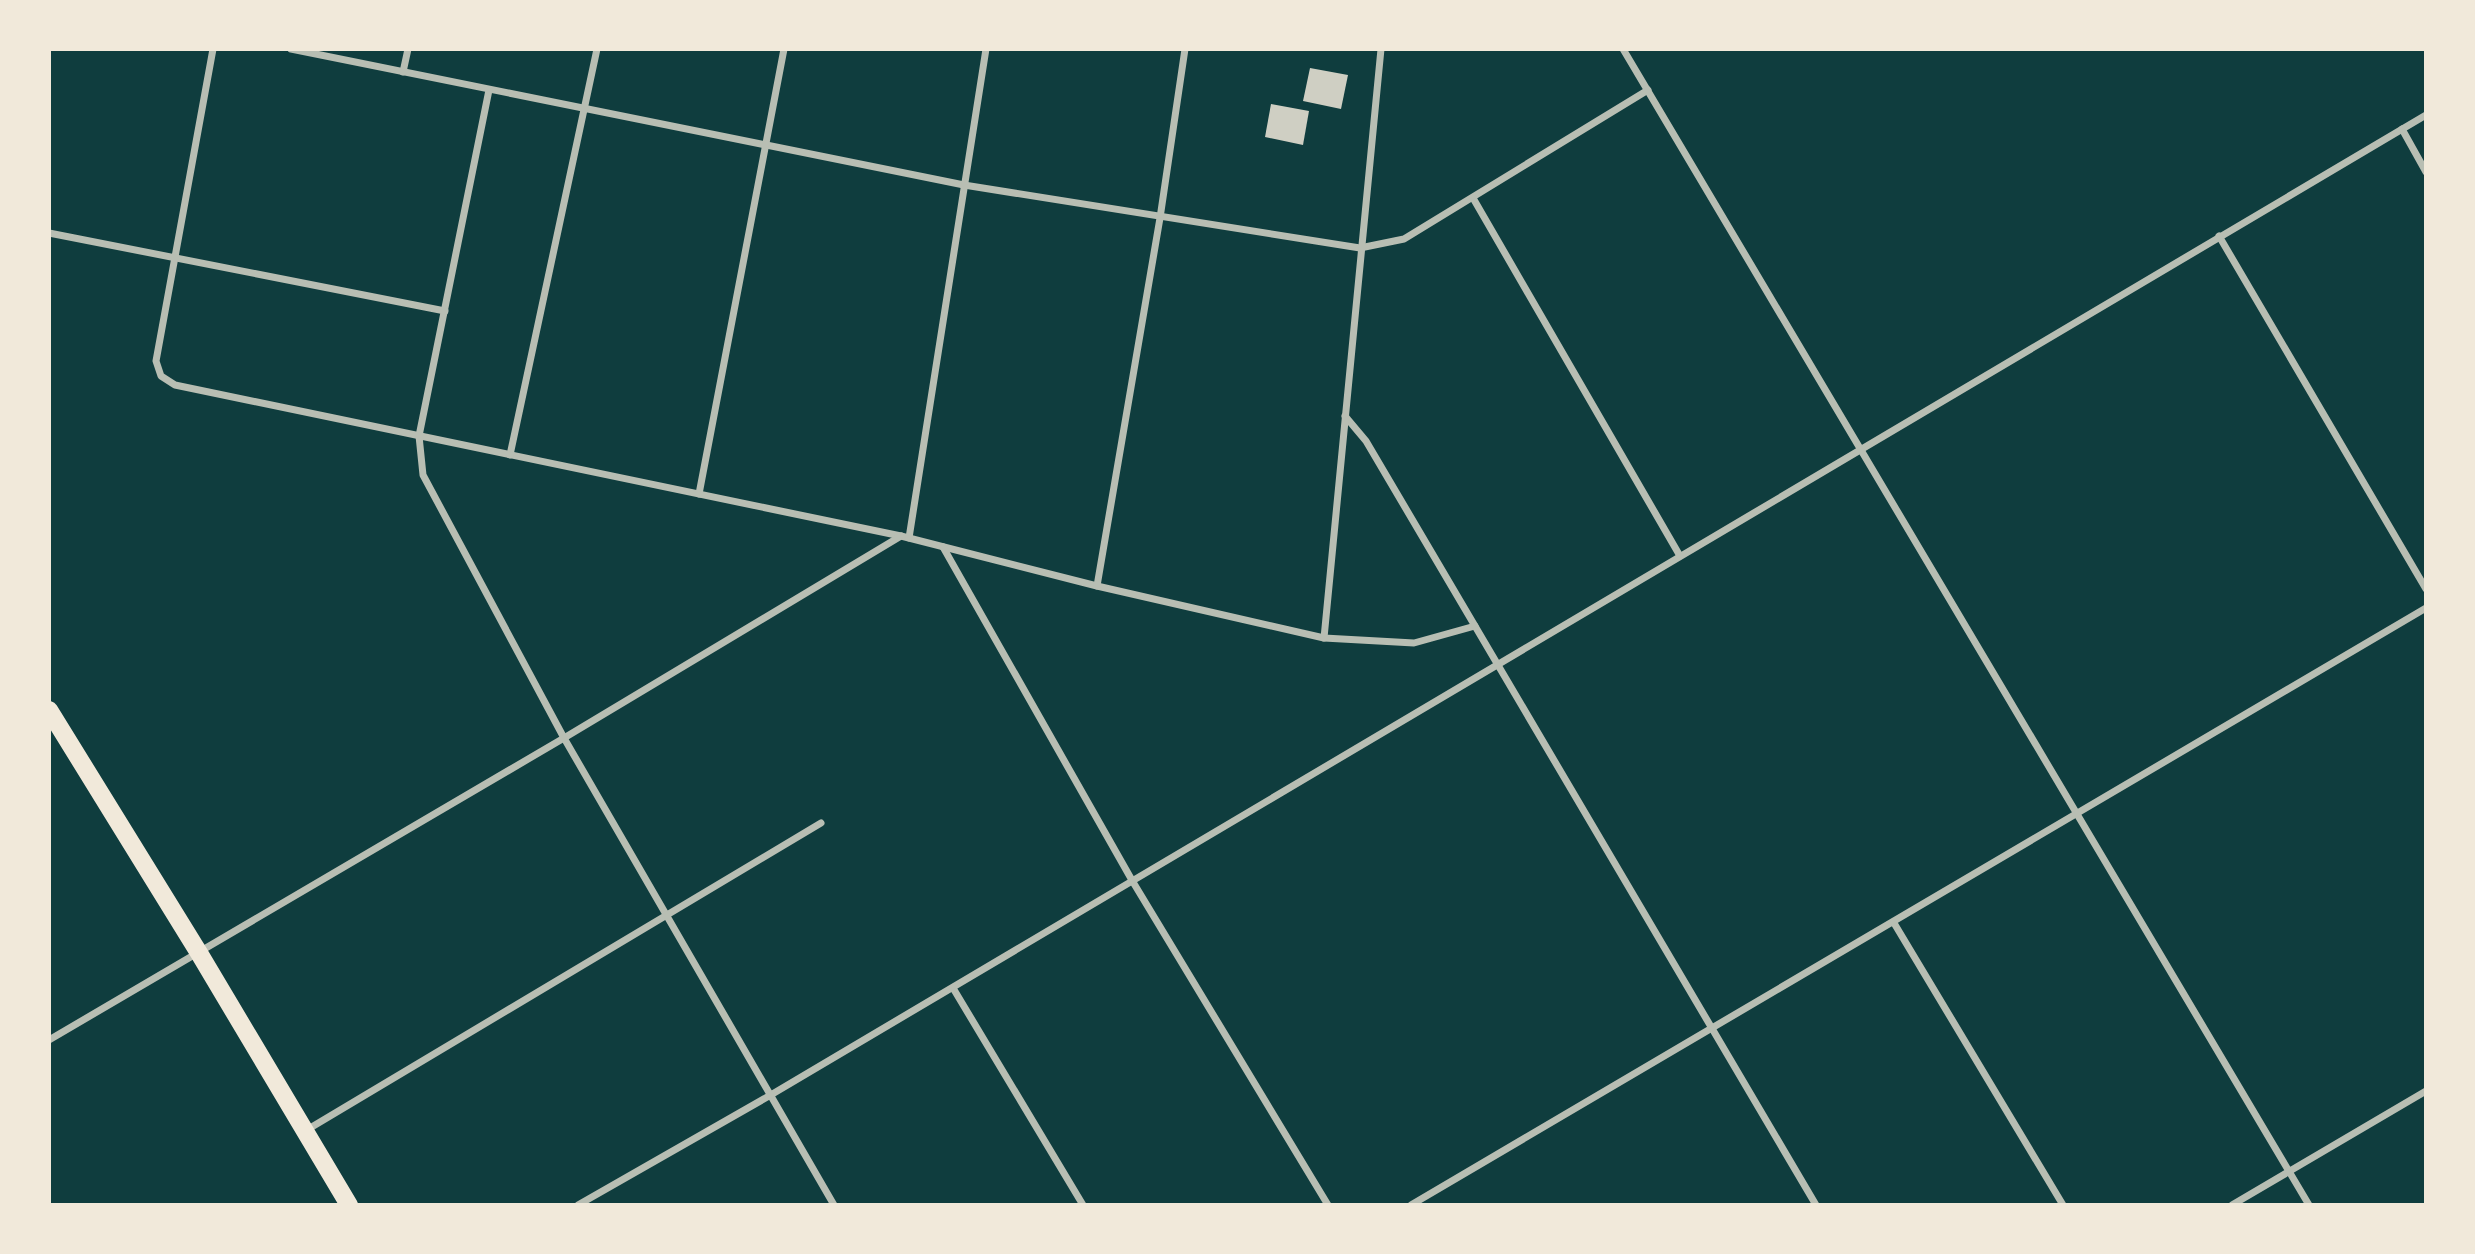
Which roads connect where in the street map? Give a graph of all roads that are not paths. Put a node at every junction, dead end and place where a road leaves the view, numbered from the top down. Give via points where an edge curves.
1 (213, 49) edge
2 (291, 49) edge
3 (408, 49) edge
4 (597, 49) edge
5 (785, 49) edge
6 (986, 49) edge
7 (1185, 49) edge
8 (1381, 49) edge
9 (1623, 49) edge
10 (403, 72) junction
11 (489, 90) junction
12 (1648, 90) junction
13 (585, 109) junction
14 (2426, 114) edge
15 (2402, 129) junction
16 (767, 146) junction
17 (2426, 172) edge
18 (964, 185) junction
19 (1473, 198) junction
20 (1160, 218) junction
21 (49, 233) edge
22 (2219, 236) junction
23 (1360, 248) junction
24 (174, 257) junction
25 (445, 310) junction
26 (1345, 416) junction
27 (419, 436) junction
28 (1860, 447) junction
29 (510, 455) junction
30 (699, 494) junction
31 (905, 537) junction
32 (943, 547) junction
33 (1680, 556) junction
34 (1097, 586) junction
35 (2426, 589) edge
36 (2426, 608) edge
37 (1475, 626) junction
38 (1324, 638) junction
39 (1496, 664) junction
40 (49, 710) edge
41 (564, 738) junction
42 (2076, 816) junction
43 (821, 823) dead end
44 (1133, 882) junction
45 (667, 917) junction
46 (1894, 923) junction
47 (199, 953) junction
48 (953, 988) junction
49 (1712, 1029) junction
50 (49, 1040) edge
51 (2426, 1091) edge
52 (769, 1097) junction
53 (305, 1130) junction
54 (2288, 1171) junction
55 (349, 1205) edge
56 (578, 1205) edge
57 (834, 1205) edge
58 (1083, 1205) edge
59 (1328, 1205) edge
60 (1411, 1205) edge
61 (1815, 1205) edge
62 (2063, 1205) edge
63 (2232, 1205) edge
64 (2309, 1205) edge

1 - 24 street
2 - 10 street
3 - 10 street
4 - 13 street
5 - 16 street
6 - 18 street
7 - 20 street
8 - 23 street
9 - 12 street
10 - 11 street
11 - 13 street
11 - 25 street
12 - 19 street
12 - 28 street
13 - 16 street
13 - 29 street
14 - 15 street
15 - 17 street
15 - 22 street
16 - 18 street
16 - 30 street
18 - 20 street
18 - 31 street
19 - 23 street via 1404,239
19 - 33 street
20 - 23 street
20 - 34 street
21 - 24 street
22 - 28 street
22 - 35 street
23 - 26 street
24 - 25 street
24 - 27 street via 156,361 161,376 175,385
25 - 27 street
26 - 37 street via 1366,441
26 - 38 street
27 - 29 street
27 - 41 street via 423,475
28 - 33 street
28 - 42 street
29 - 30 street
30 - 31 street
31 - 32 street
31 - 41 street
32 - 34 street
32 - 44 street
33 - 39 street
34 - 38 street
36 - 42 street
37 - 38 street via 1414,643
37 - 39 street
39 - 44 street
39 - 49 street
40 - 47 main road
41 - 45 street
41 - 47 street
42 - 46 street
42 - 54 street
43 - 45 street
44 - 48 street
44 - 59 street
45 - 52 street
45 - 53 street
46 - 49 street
46 - 62 street
47 - 50 street
47 - 53 main road
48 - 52 street
48 - 58 street
49 - 60 street
49 - 61 street
51 - 54 street
52 - 56 street
52 - 57 street
53 - 55 main road
54 - 63 street
54 - 64 street

